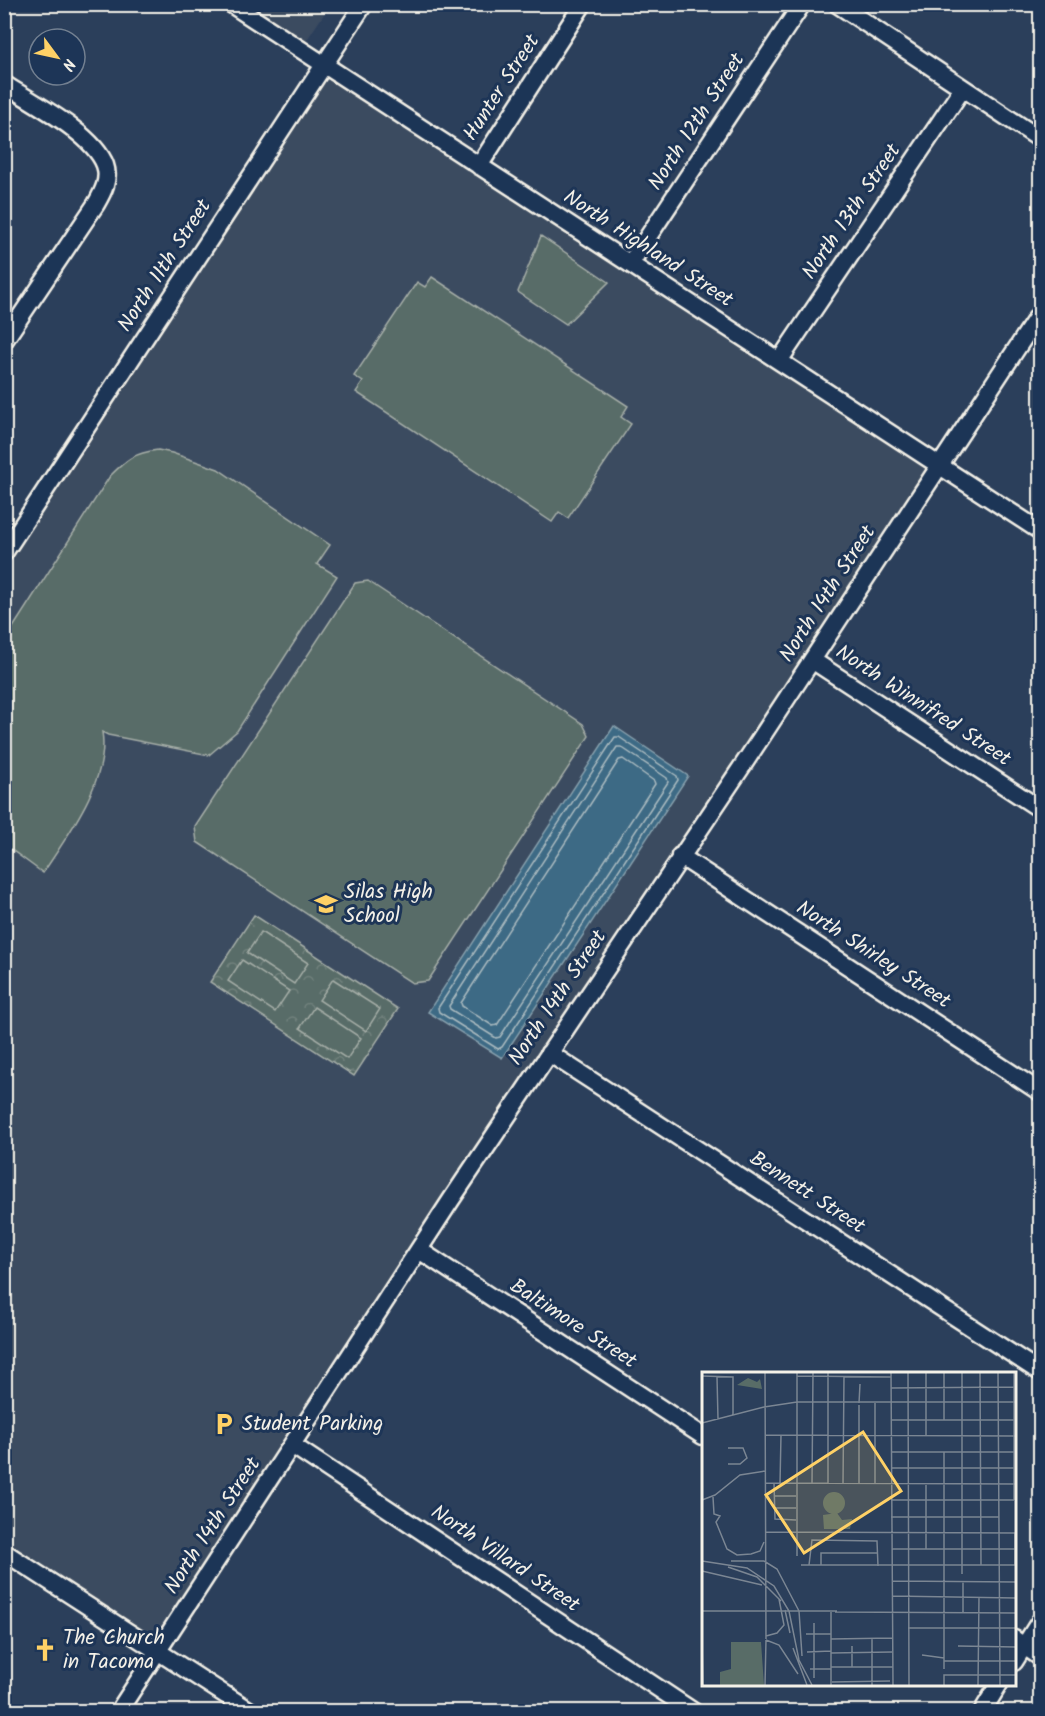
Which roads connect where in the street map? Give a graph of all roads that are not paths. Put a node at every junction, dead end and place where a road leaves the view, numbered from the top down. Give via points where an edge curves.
1 (231, 4) edge
2 (364, 4) edge
3 (583, 4) edge
4 (802, 4) edge
5 (837, 4) edge
6 (323, 65) junction
7 (4, 84) edge
8 (963, 88) junction
9 (1041, 139) edge
10 (479, 166) junction
11 (630, 264) junction
12 (1041, 314) edge
13 (4, 341) edge
14 (779, 361) junction
15 (940, 466) junction
16 (1041, 531) edge
17 (4, 553) edge
18 (812, 660) junction
19 (1041, 809) edge
20 (680, 856) junction
21 (549, 1053) junction
22 (1041, 1092) edge
23 (419, 1250) junction
24 (1041, 1372) edge
25 (702, 1435) edge
26 (292, 1445) junction
27 (4, 1552) edge
28 (1041, 1621) edge
29 (1019, 1643) edge
30 (158, 1651) junction
31 (1041, 1657) edge
32 (1015, 1658) edge
33 (998, 1686) edge
34 (118, 1712) edge
35 (252, 1712) edge
36 (694, 1712) edge
37 (982, 1712) edge

1 - 6 street, North Highland Street
2 - 6 street, North 11th Street
3 - 10 street, Hunter Street
4 - 11 street, North 12th Street
5 - 8 street
6 - 10 street, North Highland Street
6 - 17 street, North 11th Street
7 - 13 street via 89,141 106,167 104,191
8 - 9 street
8 - 14 street, North 13th Street
10 - 11 street, North Highland Street
11 - 14 street, North Highland Street
12 - 15 street, North 14th Street
14 - 15 street, North Highland Street
15 - 16 street, North Highland Street
15 - 18 street, North 14th Street
18 - 19 street, North Winnifred Street
18 - 20 street, North 14th Street
20 - 21 street, North 14th Street
20 - 22 street, North Shirley Street
21 - 23 street, North 14th Street
21 - 24 street, Bennett Street
23 - 25 street, Baltimore Street
23 - 26 street, North 14th Street
26 - 30 street, North 14th Street
26 - 36 street, North Villard Street
27 - 30 street
28 - 29 street
29 - 31 street
29 - 32 street
30 - 34 street, North 14th Street
30 - 35 street
33 - 37 street

